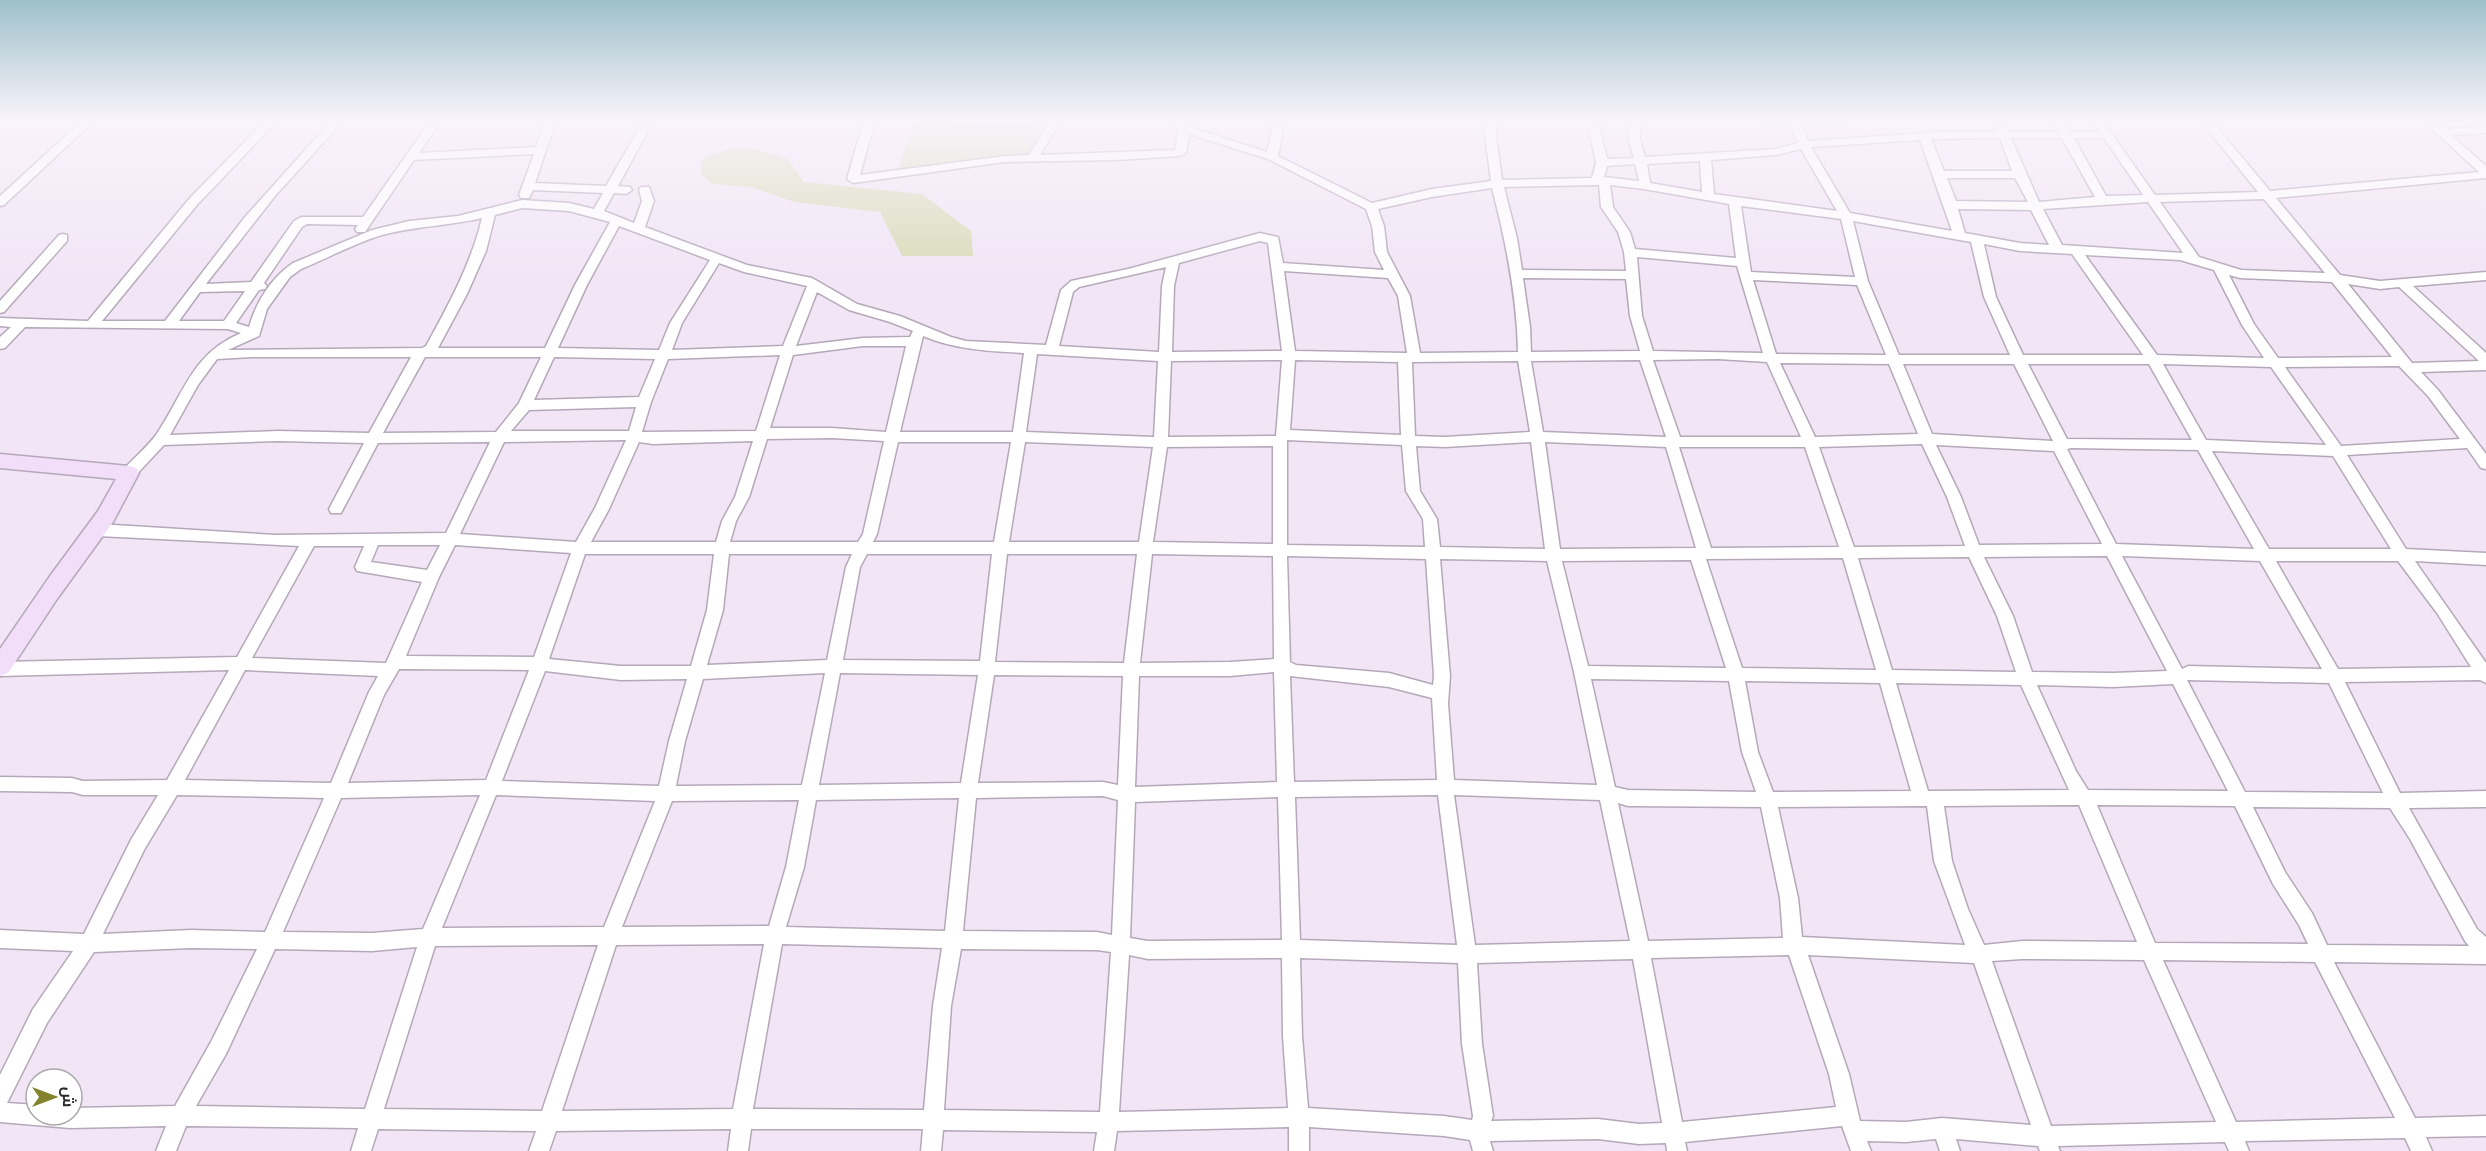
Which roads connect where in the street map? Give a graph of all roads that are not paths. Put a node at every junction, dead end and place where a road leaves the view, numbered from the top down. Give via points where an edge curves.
1 (31, 174) edge
2 (220, 174) edge
3 (287, 174) edge
4 (399, 174) edge
5 (533, 174) edge
6 (619, 174) edge
7 (854, 174) edge
8 (893, 174) edge
9 (1305, 174) edge
10 (1496, 174) edge
11 (1601, 174) edge
12 (1643, 174) edge
13 (1706, 174) edge
14 (1821, 174) edge
15 (2019, 174) joint
16 (2088, 174) edge
17 (2133, 174) edge
18 (2250, 174) edge
19 (2479, 174) edge
20 (1940, 175) joint
21 (1600, 181) junction
22 (1497, 184) junction
23 (1644, 184) junction
24 (529, 186) junction
25 (611, 189) junction
26 (626, 190) dead end
27 (645, 190) dead end
28 (2268, 195) junction
29 (1708, 197) junction
30 (2150, 198) junction
31 (2102, 200) junction
32 (1734, 201) junction
33 (0, 202) edge
34 (522, 204) junction
35 (1951, 205) junction
36 (2037, 206) junction
37 (1371, 207) junction
38 (489, 213) junction
39 (597, 213) junction
40 (1846, 216) junction
41 (366, 221) junction
42 (616, 221) junction
43 (638, 230) junction
44 (1960, 237) junction
45 (63, 238) dead end
46 (1977, 240) junction
47 (352, 243) junction
48 (2058, 250) junction
49 (1630, 252) junction
50 (2077, 252) junction
51 (2193, 258) junction
52 (716, 259) junction
53 (1174, 260) junction
54 (2218, 266) junction
55 (1278, 267) junction
56 (1744, 270) junction
57 (1391, 274) junction
58 (1516, 274) junction
59 (1632, 275) junction
60 (2486, 276) edge
61 (2337, 278) junction
62 (1862, 281) junction
63 (2403, 284) junction
64 (277, 285) junction
65 (813, 285) junction
66 (254, 286) junction
67 (195, 288) junction
68 (0, 309) edge
69 (0, 322) edge
70 (22, 322) junction
71 (92, 325) junction
72 (228, 325) junction
73 (168, 326) junction
74 (254, 333) junction
75 (917, 335) junction
76 (0, 345) edge
77 (788, 350) junction
78 (1031, 350) junction
79 (1051, 351) junction
80 (551, 352) junction
81 (420, 354) junction
82 (665, 354) junction
83 (213, 355) junction
84 (1289, 356) junction
85 (1526, 356) junction
86 (1645, 356) junction
87 (1164, 357) junction
88 (1771, 357) junction
89 (1409, 358) junction
90 (1892, 358) junction
91 (2018, 360) junction
92 (2486, 360) edge
93 (2154, 361) junction
94 (2273, 362) junction
95 (2406, 364) junction
96 (2486, 365) edge
97 (644, 402) junction
98 (525, 405) junction
99 (372, 436) junction
100 (500, 436) junction
101 (760, 436) junction
102 (892, 437) junction
103 (1019, 437) junction
104 (1537, 437) junction
105 (634, 438) junction
106 (1281, 438) junction
107 (1926, 438) junction
108 (160, 440) junction
109 (1409, 440) junction
110 (1161, 442) junction
111 (1671, 442) junction
112 (1810, 442) junction
113 (2470, 443) junction
114 (2201, 445) junction
115 (2059, 446) junction
116 (2337, 451) junction
117 (0, 461) edge
118 (2486, 464) edge
119 (129, 473) junction
120 (336, 509) dead end
121 (98, 530) junction
122 (449, 540) junction
123 (373, 541) junction
124 (309, 542) junction
125 (722, 546) junction
126 (580, 548) junction
127 (1002, 548) junction
128 (1145, 548) junction
129 (861, 549) junction
130 (2111, 550) junction
131 (1278, 551) junction
132 (1975, 552) junction
133 (1431, 553) junction
134 (1849, 553) junction
135 (1701, 554) junction
136 (1553, 555) junction
137 (2265, 555) junction
138 (2402, 555) junction
139 (2486, 560) edge
140 (431, 576) junction
141 (242, 664) junction
142 (540, 664) junction
143 (1281, 665) junction
144 (393, 666) junction
145 (833, 666) junction
146 (987, 666) junction
147 (0, 668) edge
148 (1131, 670) junction
149 (696, 672) junction
150 (1582, 672) junction
151 (1736, 673) junction
152 (2485, 674) edge
153 (2176, 676) junction
154 (2334, 676) junction
155 (1885, 677) junction
156 (2026, 678) junction
157 (1438, 693) junction
158 (0, 784) edge
159 (172, 787) junction
160 (1445, 787) junction
161 (492, 788) junction
162 (1286, 790) junction
163 (336, 791) junction
164 (809, 792) junction
165 (968, 792) junction
166 (1607, 794) junction
167 (666, 795) junction
168 (1127, 795) junction
169 (2082, 797) junction
170 (1767, 798) junction
171 (2241, 798) junction
172 (1928, 799) junction
173 (2486, 799) edge
174 (2395, 801) junction
175 (610, 935) junction
176 (775, 935) junction
177 (429, 937) junction
178 (0, 939) edge
179 (269, 939) junction
180 (953, 940) junction
181 (89, 943) junction
182 (1121, 945) junction
183 (1798, 946) junction
184 (1640, 948) junction
185 (1292, 949) junction
186 (2486, 950) edge
187 (2150, 952) junction
188 (2320, 953) junction
189 (1467, 954) junction
190 (1978, 954) junction
191 (2486, 955) edge
192 (0, 1096) edge
193 (0, 1112) edge
194 (24, 1114) edge
195 (180, 1116) junction
196 (1300, 1117) junction
197 (84, 1118) edge
198 (371, 1118) junction
199 (743, 1120) junction
200 (549, 1121) junction
201 (932, 1121) junction
202 (1109, 1121) junction
203 (1851, 1123) junction
204 (2486, 1126) edge
205 (1942, 1128) junction
206 (2410, 1128) junction
207 (1478, 1131) junction
208 (2230, 1131) junction
209 (1676, 1142) edge
210 (2046, 1144) edge
211 (166, 1151) edge
212 (361, 1151) edge
213 (539, 1151) edge
214 (738, 1151) edge
215 (931, 1151) edge
216 (1104, 1151) edge
217 (1299, 1151) edge
218 (1483, 1151) edge
219 (1861, 1151) edge
220 (1950, 1151) edge
221 (2239, 1151) edge
222 (2422, 1151) edge

1 - 33 street
2 - 71 street
3 - 67 street
4 - 41 street
5 - 24 street
6 - 25 street
7 - 8 street via 853,179
9 - 37 street
10 - 22 street
11 - 21 street
12 - 23 street
13 - 29 street
14 - 40 street
15 - 20 street
15 - 36 street
16 - 31 street
17 - 30 street
18 - 28 street
19 - 28 street
20 - 35 street
21 - 22 street
21 - 23 street
21 - 49 street
22 - 37 street
22 - 58 street
23 - 29 street
24 - 25 street
24 - 34 street
25 - 26 street
25 - 39 street
27 - 43 street via 648,201
28 - 30 street
28 - 61 street
29 - 32 street
30 - 31 street
30 - 51 street
31 - 36 street
32 - 40 street
32 - 56 street
34 - 38 street
34 - 39 street
35 - 36 street
35 - 44 street
36 - 48 street
37 - 57 street via 1381,252
38 - 47 street via 391,229
38 - 81 street via 470,275 430,349
39 - 42 street
40 - 44 street
40 - 62 street
41 - 47 street
41 - 66 street via 302,221
42 - 43 street
42 - 80 street
43 - 52 street
44 - 46 street
45 - 68 street
46 - 48 street
46 - 91 street via 1990,297
47 - 64 street via 291,270
48 - 50 street
49 - 56 street
49 - 59 street
50 - 51 street
50 - 93 street
51 - 54 street
52 - 65 street
52 - 82 street via 676,323
53 - 55 street via 1266,237 1274,240
53 - 79 street via 1067,288
53 - 87 street via 1168,286
54 - 61 street via 2240,274
54 - 94 street via 2248,325
55 - 57 street
55 - 84 street
56 - 62 street
56 - 88 street
57 - 89 street via 1404,296
58 - 59 street
58 - 85 street
59 - 86 street
60 - 63 street
61 - 63 street via 2363,284
61 - 95 street
62 - 90 street
63 - 92 street
64 - 66 street
64 - 74 street via 261,308
65 - 75 street via 853,307 896,319
65 - 77 street
66 - 67 street
66 - 72 street
67 - 73 street
69 - 70 street
70 - 71 street
70 - 76 street
71 - 73 street
72 - 73 street
72 - 74 street
74 - 83 street via 227,344
75 - 77 street
75 - 78 street via 966,345
75 - 102 street
77 - 82 street
77 - 101 street
78 - 79 street
78 - 103 street
79 - 87 street
80 - 81 street
80 - 82 street
80 - 98 street
81 - 83 street
81 - 99 street
82 - 97 street
83 - 108 street
84 - 87 street
84 - 89 street
84 - 106 street
85 - 86 street
85 - 89 street
85 - 104 street
86 - 88 street
86 - 111 street via 1673,436
87 - 110 street
88 - 90 street
88 - 112 street
89 - 109 street
90 - 91 street
90 - 107 street
91 - 93 street
91 - 115 street via 2060,438
93 - 94 street
93 - 114 street
94 - 95 street
94 - 116 street
95 - 96 street
95 - 113 street
97 - 98 street
97 - 105 street
98 - 100 street
99 - 100 street
99 - 108 street
99 - 120 street
100 - 105 street
100 - 122 street
101 - 102 street
101 - 105 street
101 - 125 street
102 - 103 street
102 - 129 street via 870,534
103 - 110 street
103 - 127 street
104 - 109 street
104 - 111 street
104 - 136 street
105 - 126 street
106 - 109 street
106 - 110 street
106 - 131 street
107 - 112 street
107 - 115 street
107 - 132 street
108 - 119 street
109 - 133 street via 1413,491 1430,519
110 - 128 street
111 - 112 street
111 - 135 street
112 - 134 street
113 - 116 street
113 - 118 street
114 - 115 street
114 - 116 street
114 - 137 street
115 - 130 street
116 - 138 street
117 - 119 street
119 - 121 street
121 - 124 street
121 - 147 street via 58,581
122 - 123 street
122 - 126 street
122 - 140 street
123 - 124 street
123 - 140 street via 362,567
124 - 141 street
125 - 126 street
125 - 129 street
125 - 149 street via 715,610
126 - 142 street
127 - 128 street
127 - 129 street
127 - 146 street
128 - 131 street
128 - 148 street
129 - 145 street via 853,567
130 - 132 street
130 - 137 street
130 - 153 street
131 - 133 street
131 - 143 street
132 - 134 street
132 - 156 street via 2005,616
133 - 136 street
133 - 157 street via 1442,676
134 - 135 street
134 - 155 street
135 - 136 street
135 - 151 street
136 - 150 street
137 - 138 street
137 - 154 street
138 - 139 street
138 - 152 street
140 - 144 street
141 - 144 street
141 - 147 street
141 - 159 street
142 - 144 street
142 - 149 street via 621,673
142 - 161 street
143 - 148 street
143 - 157 street via 1294,671 1389,680
143 - 162 street
144 - 163 street via 377,692
145 - 146 street
145 - 149 street
145 - 164 street
146 - 148 street
146 - 165 street
148 - 168 street
149 - 167 street
150 - 151 street
150 - 166 street
151 - 155 street
151 - 170 street via 1750,752
152 - 154 street
153 - 154 street
153 - 156 street via 2113,680
153 - 171 street
154 - 174 street
155 - 156 street
155 - 172 street
156 - 169 street
157 - 160 street
158 - 159 street
159 - 163 street
159 - 181 street via 138,844
160 - 162 street
160 - 166 street
160 - 189 street
161 - 163 street
161 - 167 street
161 - 177 street
162 - 168 street
162 - 185 street
163 - 179 street
164 - 165 street
164 - 167 street
164 - 176 street via 795,867
165 - 168 street via 1103,789
165 - 180 street
166 - 170 street via 1628,798
166 - 184 street
167 - 175 street
168 - 182 street
169 - 171 street
169 - 172 street
169 - 187 street
170 - 172 street
170 - 183 street via 1789,898 1792,936
171 - 174 street
171 - 188 street via 2274,870 2317,936
172 - 190 street via 1942,833 1941,850 1950,882
173 - 174 street
174 - 186 street via 2471,935
175 - 176 street
175 - 177 street
175 - 200 street
176 - 180 street
176 - 199 street
177 - 179 street via 372,942
177 - 198 street
178 - 181 street
179 - 181 street
179 - 195 street via 219,1047
180 - 182 street via 1098,941
180 - 201 street via 942,1006
181 - 192 street via 40,1016
182 - 185 street via 1148,950
182 - 202 street
183 - 184 street
183 - 190 street
183 - 203 street
184 - 189 street
184 - 209 street
185 - 189 street
185 - 196 street via 1292,1023
187 - 188 street
187 - 190 street via 2022,950
187 - 208 street
188 - 191 street
188 - 206 street
189 - 207 street via 1472,1044 1483,1116
190 - 210 street
193 - 194 street
195 - 197 street
195 - 198 street
195 - 211 street
196 - 202 street
196 - 207 street
196 - 217 street
198 - 200 street
198 - 212 street
199 - 200 street
199 - 201 street
199 - 214 street
200 - 213 street
201 - 202 street
201 - 215 street
202 - 216 street
203 - 205 street via 1906,1132
203 - 209 street
203 - 219 street
204 - 206 street
205 - 210 street
205 - 220 street
206 - 208 street
206 - 222 street
207 - 209 street via 1598,1129
207 - 218 street
208 - 210 street
208 - 221 street

